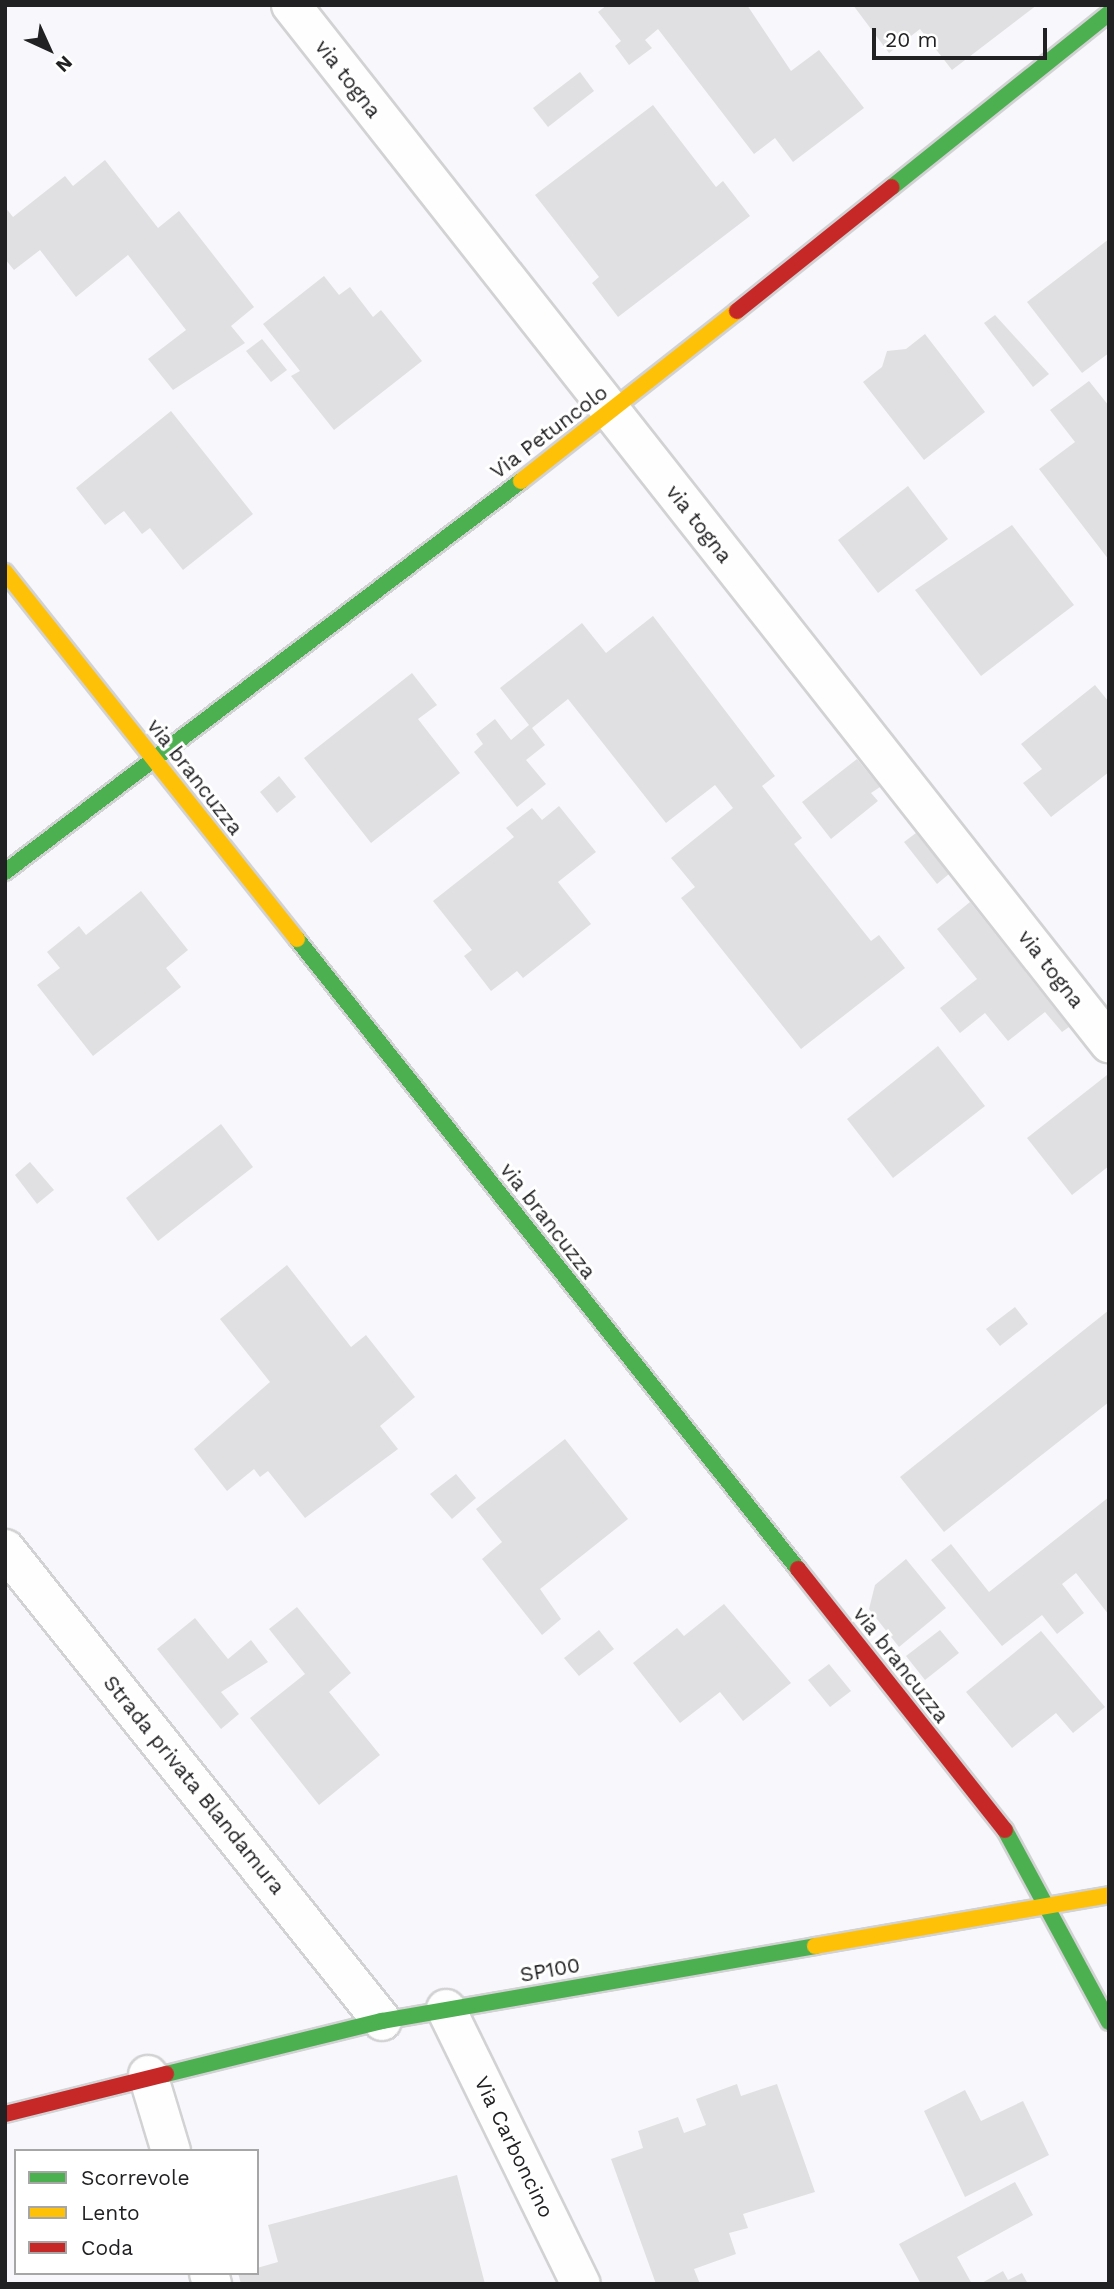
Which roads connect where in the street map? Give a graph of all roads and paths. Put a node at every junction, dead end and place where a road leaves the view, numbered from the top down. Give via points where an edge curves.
1 (290, 5) edge
2 (1109, 13) edge
3 (611, 412) junction
4 (5, 572) edge
5 (153, 758) junction
6 (5, 872) edge
7 (1109, 1043) edge
8 (5, 1549) edge
9 (1109, 1895) edge
10 (1045, 1905) junction
11 (446, 2009) junction
12 (382, 2021) junction
13 (1109, 2022) edge
14 (148, 2075) junction
15 (5, 2114) edge
16 (170, 2149) edge
17 (582, 2284) edge

1 - 3 street, via togna
2 - 3 street, Via Petuncolo
3 - 5 street, Via Petuncolo
3 - 7 street, via togna
4 - 5 street, via brancuzza
5 - 6 street, Via Petuncolo
5 - 10 street, via brancuzza via 1003,1827
8 - 12 street, Strada privata Blandamura
9 - 10 street, SP100 / SP100
10 - 11 street, SP100 / SP100
10 - 13 street, via brancuzza
11 - 12 street, SP100 / SP100
11 - 17 street, Via Carboncino
12 - 14 street, SP100 / SP100
14 - 15 street, SP100 / SP100
14 - 16 street

